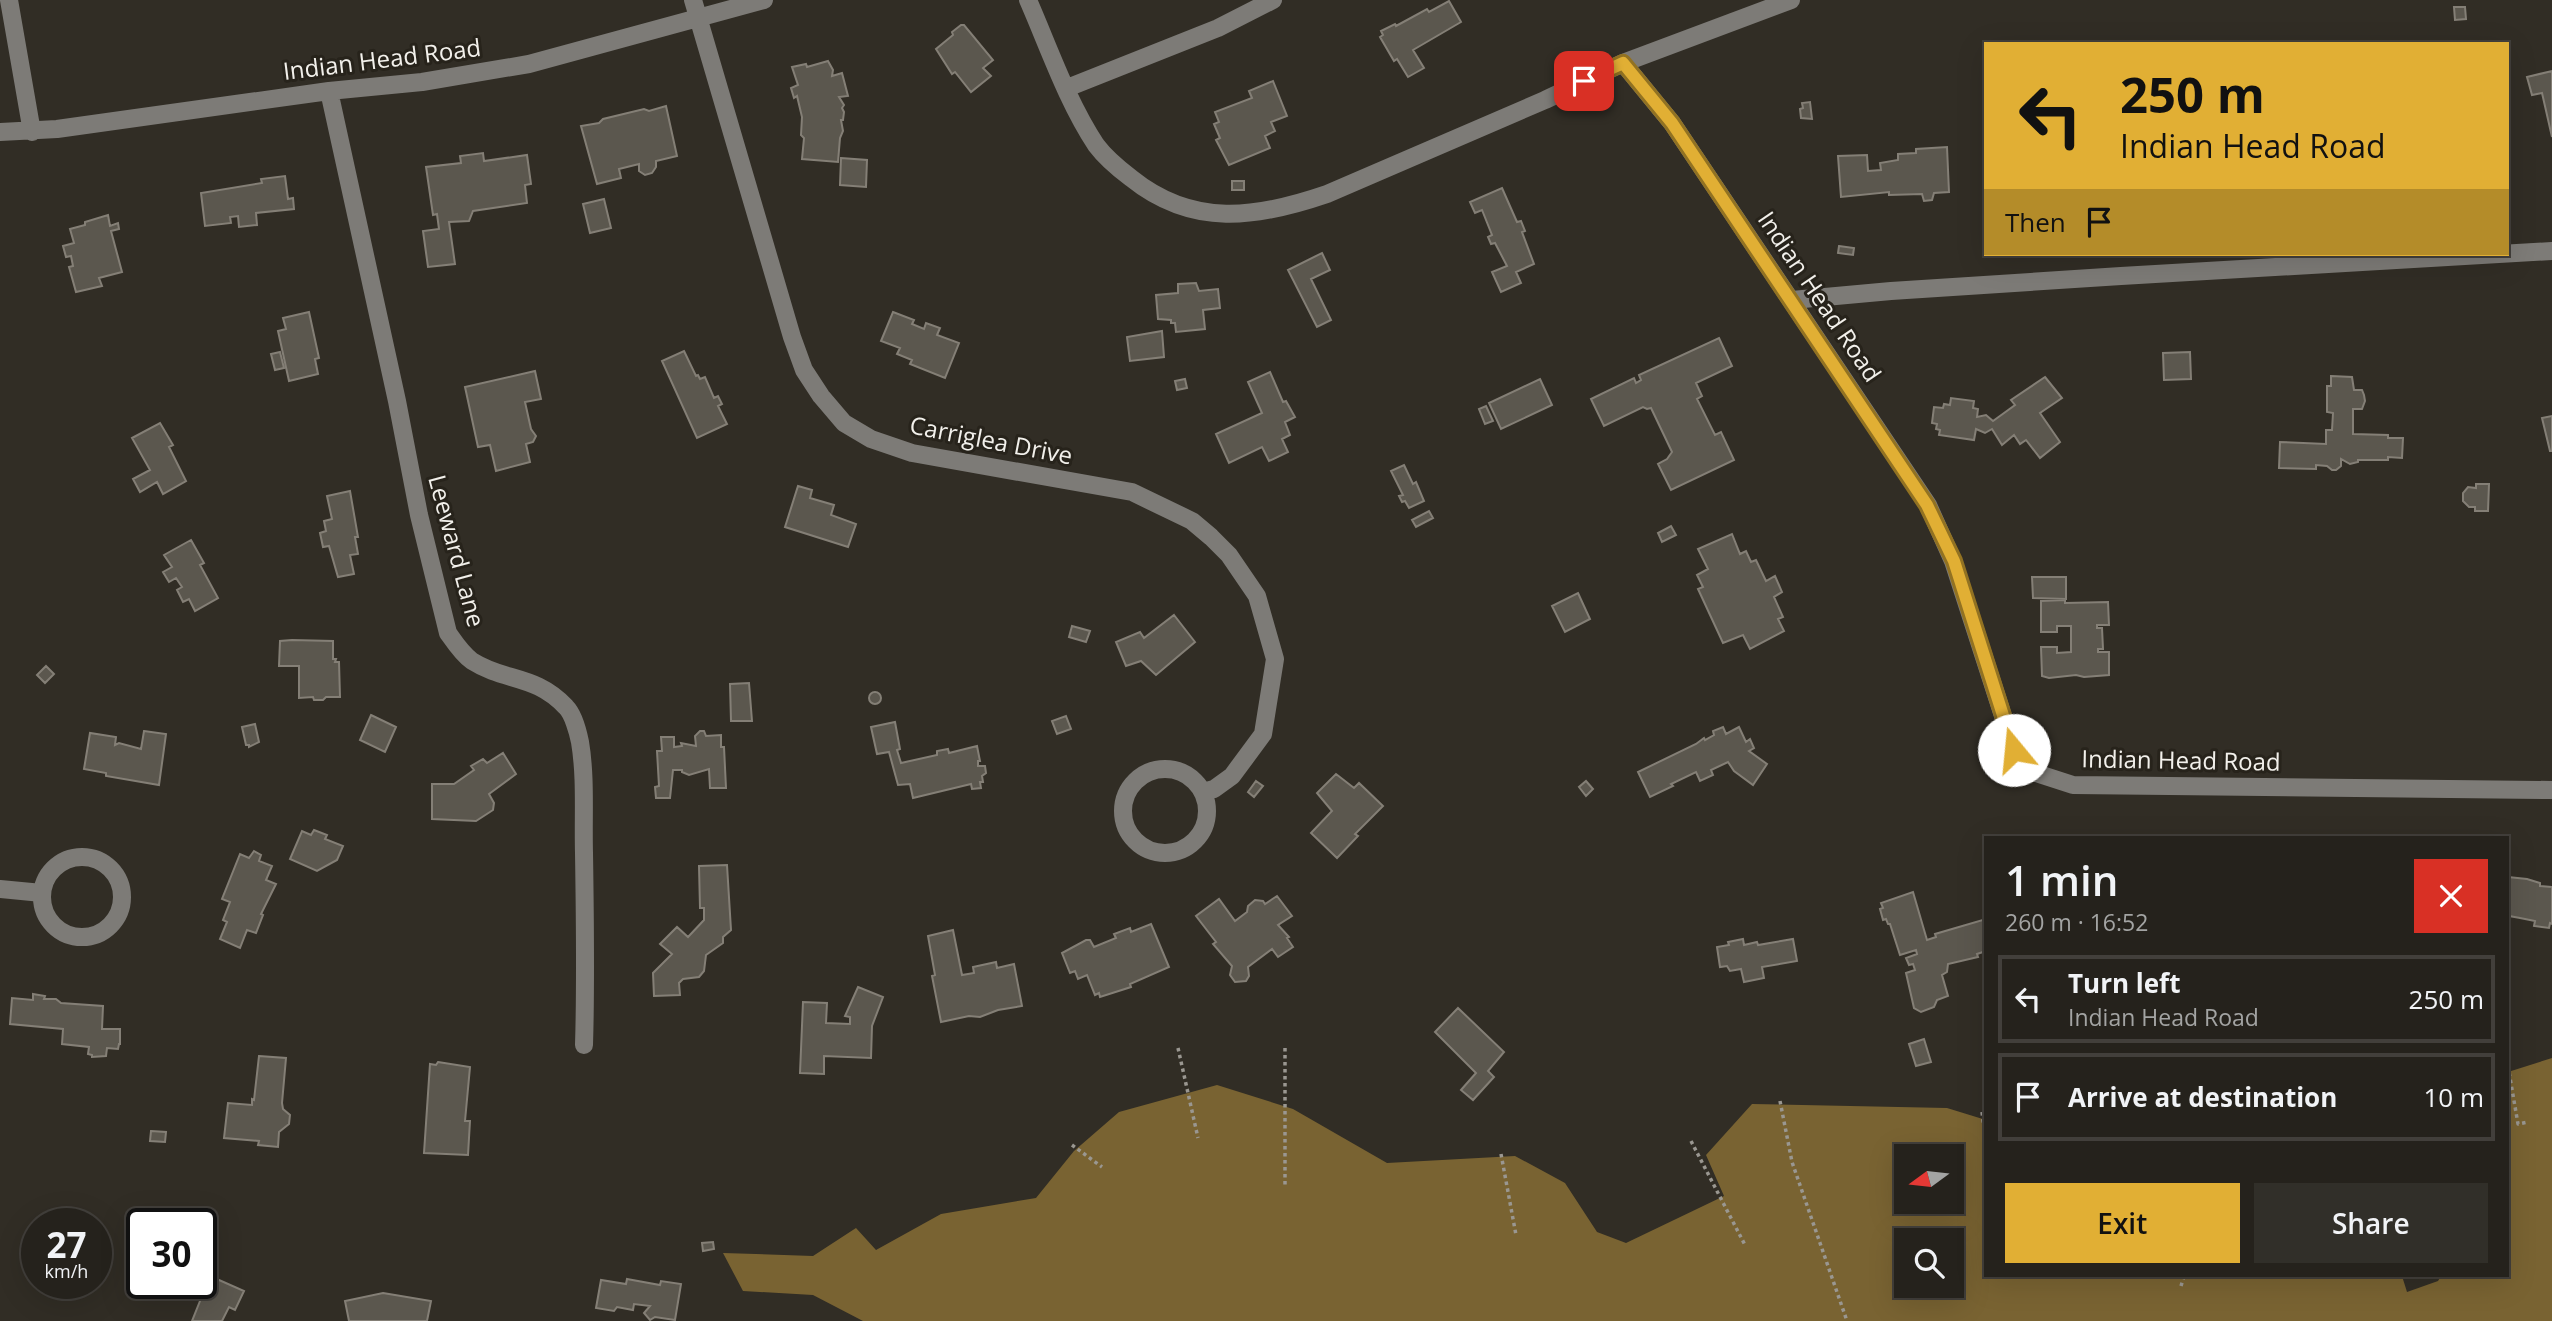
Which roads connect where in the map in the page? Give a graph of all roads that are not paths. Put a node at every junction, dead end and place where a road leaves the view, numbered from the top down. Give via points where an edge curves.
1 (9, 0) edge
2 (693, 0) edge
3 (764, 0) edge
4 (1028, 0) edge
5 (1273, 0) edge
6 (1791, 0) edge
7 (698, 18) junction
8 (1623, 63) junction
9 (1067, 88) junction
10 (329, 91) junction
11 (0, 132) edge
12 (32, 132) junction
13 (2552, 251) edge
14 (2509, 253) edge
15 (2463, 256) edge
16 (1792, 300) junction
17 (2552, 790) edge
18 (1203, 792) junction
19 (0, 889) edge
20 (42, 892) junction
21 (583, 1045) dead end

1 - 12 street
2 - 7 street, Carriglea Drive
3 - 7 street, Indian Head Road
4 - 9 street
5 - 9 street via 1218,28
6 - 8 street
7 - 10 street, Indian Head Road via 491,72
7 - 18 street, Carriglea Drive via 792,337 804,370 845,424 912,453 1132,492 1201,529 1229,555 1257,596 1275,659 1264,734 1232,776
8 - 9 street via 1327,194 1262,212 1224,215 1168,201 1121,170 1098,148
8 - 16 street, Indian Head Road via 1672,123
10 - 12 street, Indian Head Road
10 - 21 street, Leeward Lane via 448,633 471,660 536,683 552,694 569,710 580,739 586,976
11 - 12 street, Indian Head Road
13 - 14 street
15 - 16 street
16 - 17 street, Indian Head Road via 1927,505 1954,561 2014,750 2039,774 2073,785
18 - 18 street via 1192,777 1174,769 1155,768 1138,777 1126,792 1122,811 1126,829 1138,844 1155,853 1183,849 1203,829 1208,811
19 - 20 street
20 - 20 street via 43,909 51,923 78,938 108,929 123,902 114,872 102,861 86,857 57,865

